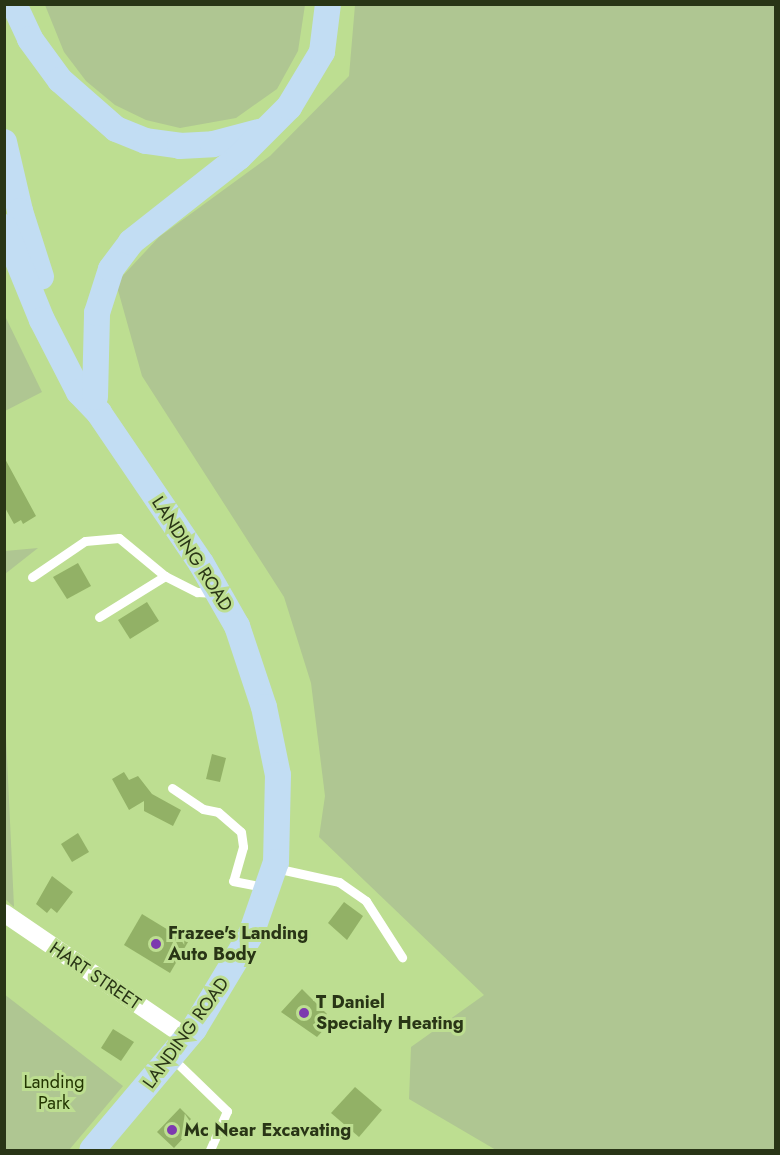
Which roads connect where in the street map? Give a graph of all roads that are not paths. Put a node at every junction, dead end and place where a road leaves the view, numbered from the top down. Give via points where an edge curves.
1 (14, 4) edge
2 (328, 4) edge
3 (260, 132) junction
4 (4, 142) edge
5 (4, 227) edge
6 (97, 405) junction
7 (165, 576) junction
8 (32, 577) dead end
9 (220, 593) junction
10 (99, 617) dead end
11 (172, 788) dead end
12 (272, 878) junction
13 (4, 913) edge
14 (402, 957) dead end
15 (179, 1048) junction
16 (92, 1150) edge
17 (210, 1150) edge

1 - 3 main road via 30,39 60,80 116,129 146,141 180,146 213,144
2 - 3 main road via 322,52 311,76 289,107
3 - 6 main road via 238,157 131,242 111,269 97,313
4 - 6 main road via 20,211 43,282
5 - 6 main road via 60,357 79,392
6 - 9 main road, LANDING ROAD
7 - 8 lane via 119,538 102,537 85,541
7 - 9 lane via 197,592
7 - 10 lane
9 - 12 main road, LANDING ROAD via 244,645 270,727 280,801
11 - 12 lane via 203,809 218,812 241,832 243,847 233,881
12 - 14 lane via 339,882 366,902
12 - 15 main road, LANDING ROAD via 241,954
13 - 15 street, HART STREET
15 - 16 main road, LANDING ROAD
15 - 17 lane via 227,1111

